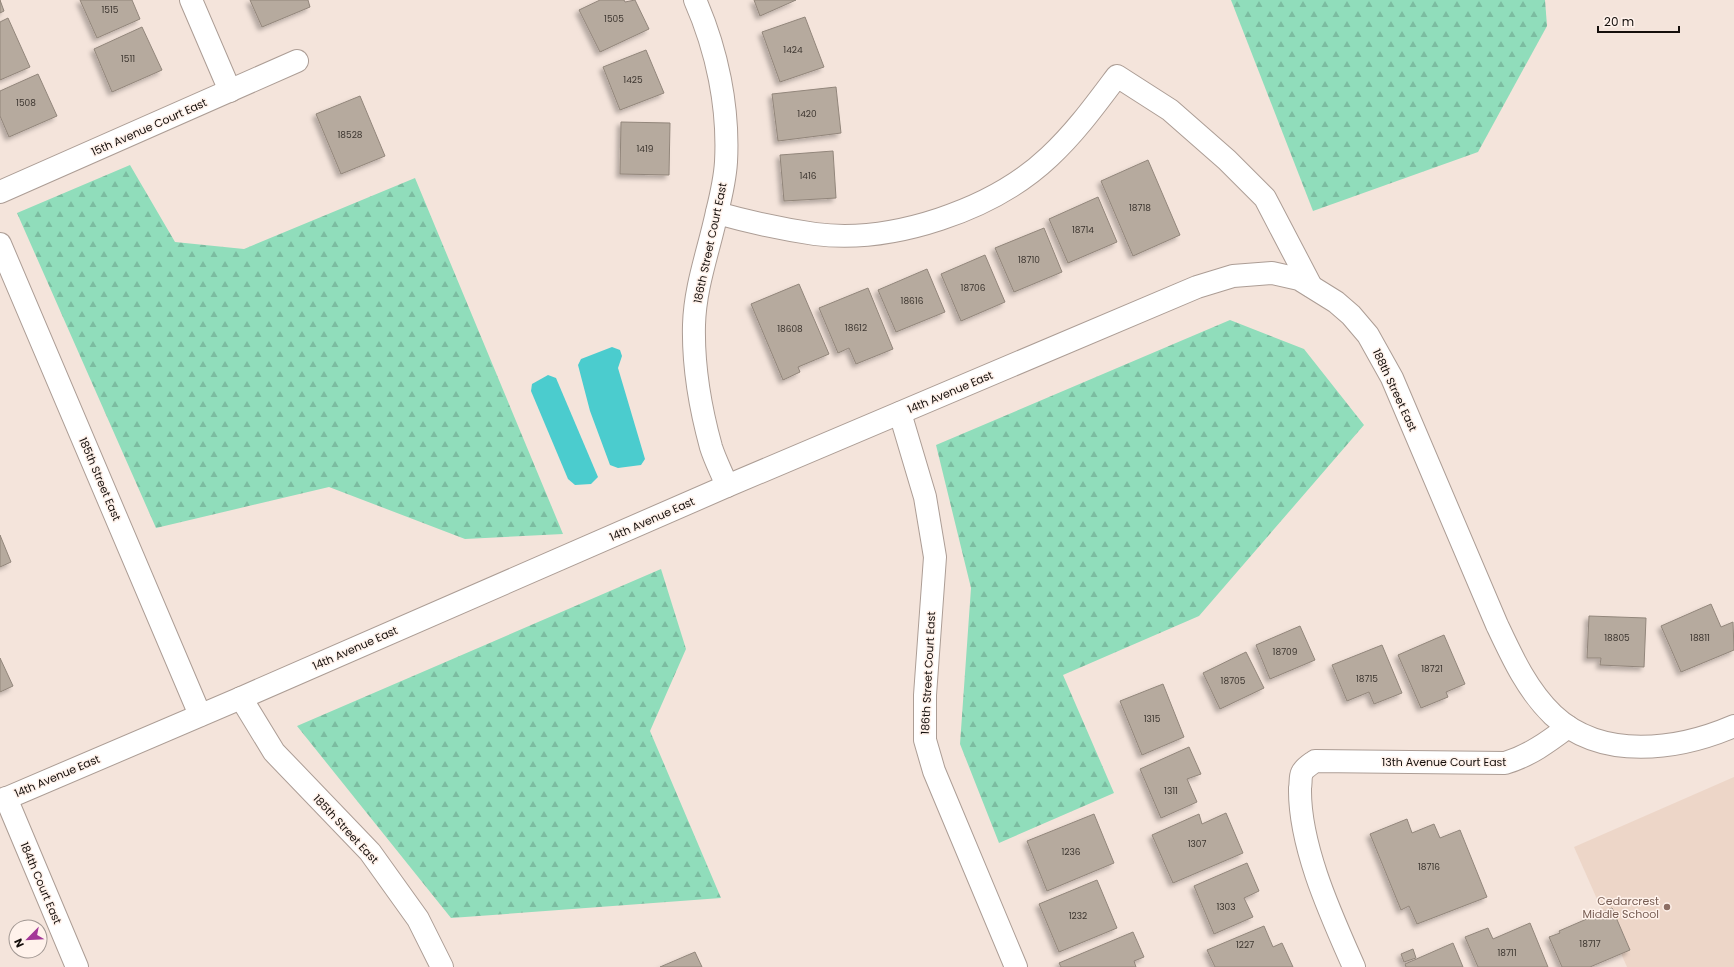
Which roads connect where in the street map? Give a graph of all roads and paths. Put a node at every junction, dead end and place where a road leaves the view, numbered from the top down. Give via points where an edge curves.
1 (191, 0) edge
2 (695, 0) edge
3 (297, 61) dead end
4 (230, 91) junction
5 (0, 192) edge
6 (717, 213) junction
7 (0, 244) edge
8 (1311, 286) junction
9 (900, 413) junction
10 (727, 486) junction
11 (241, 698) junction
12 (200, 715) junction
13 (1734, 726) edge
14 (1568, 727) junction
15 (3, 799) edge
16 (77, 967) edge
17 (442, 967) edge
18 (1016, 967) edge
19 (1354, 967) edge

1 - 4 street
2 - 6 street, 186th Street Court East via 704,21 724,107 726,164
3 - 4 street, 15th Avenue Court East
4 - 5 street, 15th Avenue Court East
6 - 8 street, 188th Street East via 816,234 854,235 882,232 947,218 1009,188 1048,158 1076,130 1117,76 1170,110 1227,160 1265,198
6 - 10 street, 186th Street Court East via 701,274 694,323 694,351 698,388 711,448
7 - 12 street, 185th Street East
8 - 9 street, 14th Avenue East via 1299,279 1255,273 1233,276 1197,287
8 - 14 street, 188th Street East via 1351,314 1368,334 1380,354 1515,662 1531,688 1553,715
9 - 10 street, 14th Avenue East
9 - 18 street, 186th Street Court East via 925,497 935,557 925,740 934,771
10 - 11 street, 14th Avenue East
11 - 12 street, 14th Avenue East
11 - 17 street, 185th Street East via 274,752 370,852 418,919
12 - 15 street, 14th Avenue East
13 - 14 street via 1692,741 1650,747 1613,744 1584,736
14 - 19 street, 13th Avenue Court East via 1548,743 1519,759 1505,763 1315,761 1307,767 1301,774 1300,802 1310,851 1325,898
15 - 16 street, 184th Court East

